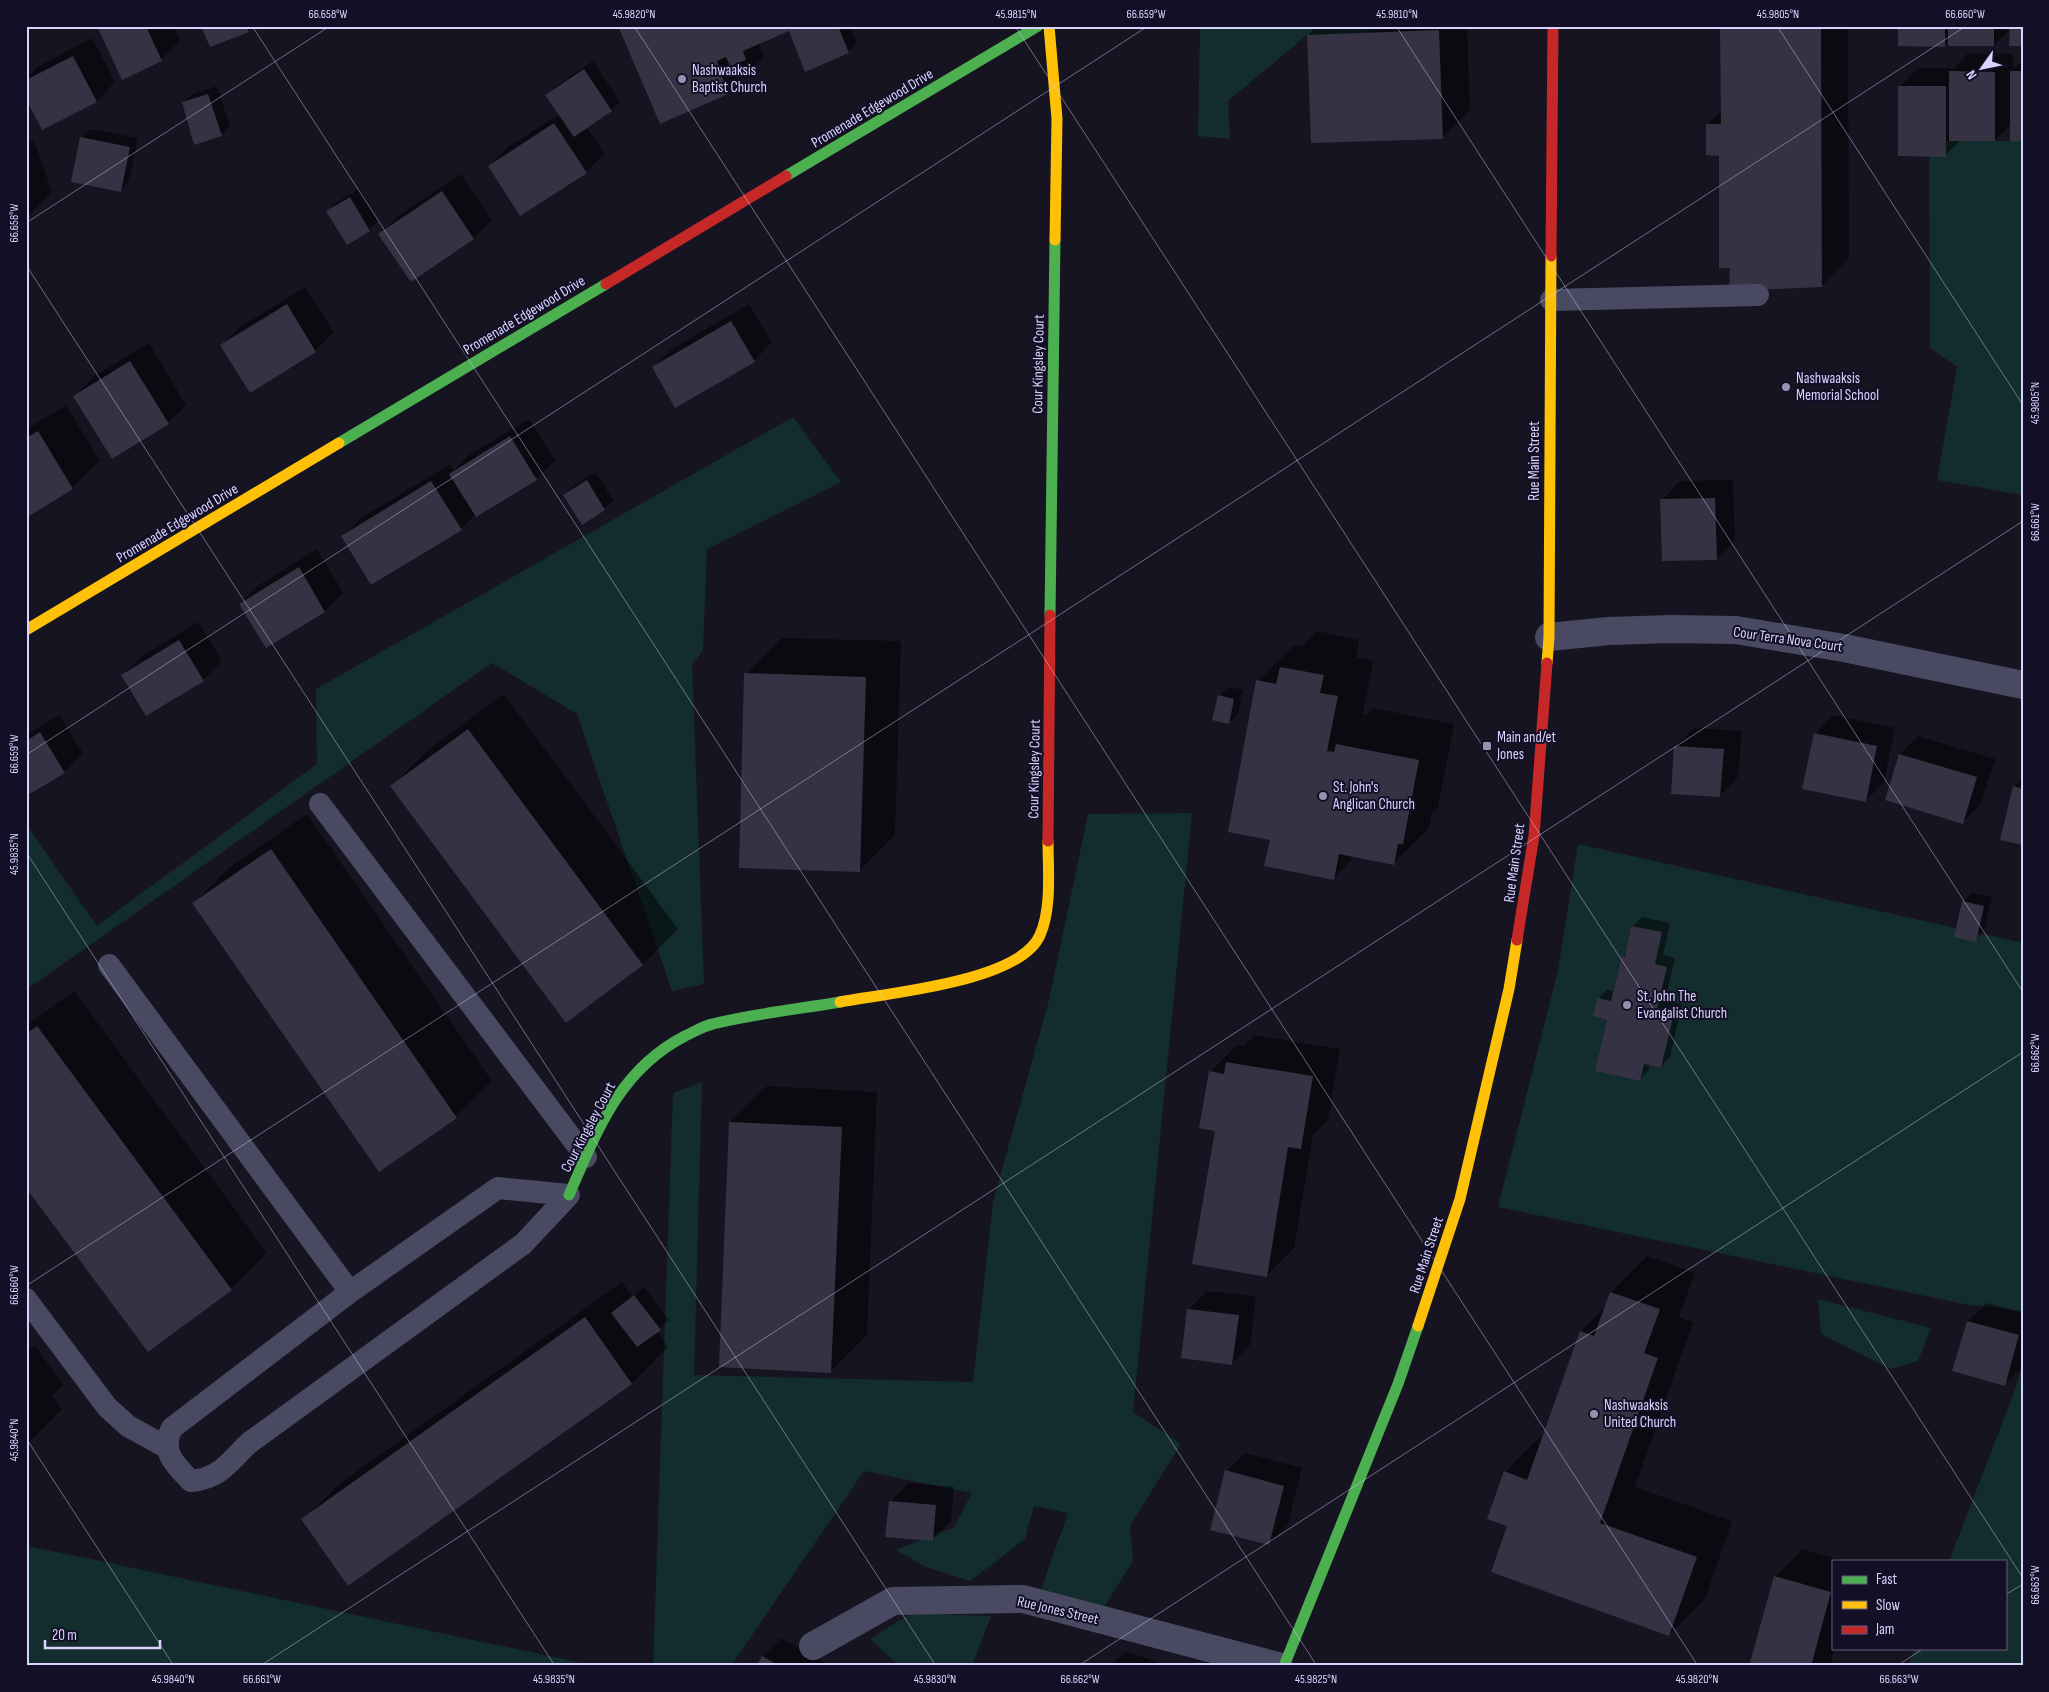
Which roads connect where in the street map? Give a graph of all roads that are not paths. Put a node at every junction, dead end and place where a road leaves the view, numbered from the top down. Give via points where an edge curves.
1 (1038, 26) edge
2 (1049, 26) edge
3 (1553, 26) edge
4 (1758, 295) dead end
5 (1551, 300) junction
6 (26, 630) edge
7 (1549, 637) junction
8 (2023, 685) edge
9 (320, 804) dead end
10 (109, 965) dead end
11 (586, 1158) junction
12 (569, 1195) junction
13 (350, 1292) junction
14 (26, 1299) edge
15 (166, 1446) junction
16 (813, 1646) dead end
17 (1278, 1666) edge
18 (1284, 1666) edge

1 - 6 street, Promenade Edgewood Drive
2 - 11 street, Cour Kingsley Court via 1057,119 1048,895 1039,937 1023,956 984,974 712,1024 679,1039 648,1060 621,1091
3 - 5 street, Rue Main Street
4 - 5 lane
5 - 7 street, Rue Main Street
7 - 8 street, Cour Terra Nova Court via 1609,631 1736,630 1844,648
7 - 18 street, Rue Main Street via 1534,836 1509,989 1460,1199 1398,1384
9 - 11 lane
10 - 13 lane
11 - 12 street, Cour Kingsley Court
12 - 13 lane via 498,1188
12 - 15 lane via 523,1244 249,1443 223,1470 206,1479 191,1481 176,1465
13 - 15 lane via 172,1428
14 - 15 lane via 107,1407 128,1426
16 - 17 street, Rue Jones Street via 893,1601 1023,1599

